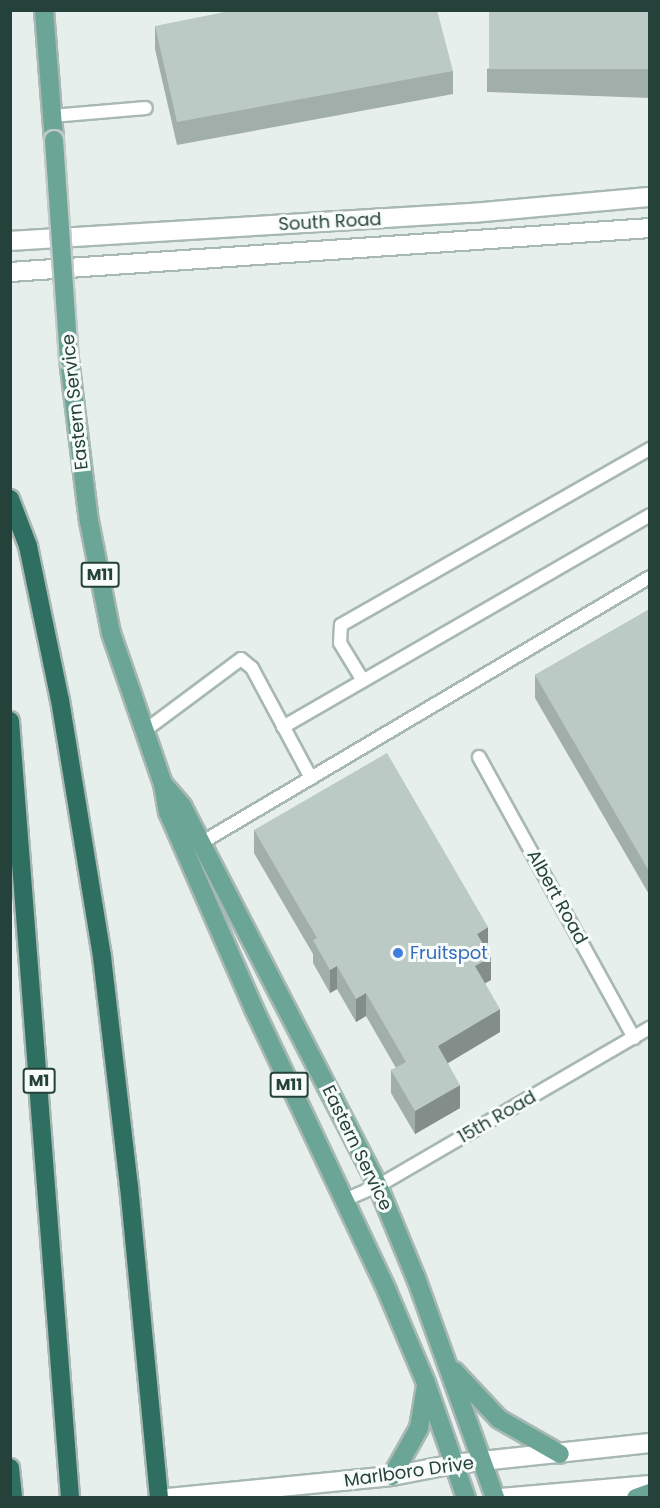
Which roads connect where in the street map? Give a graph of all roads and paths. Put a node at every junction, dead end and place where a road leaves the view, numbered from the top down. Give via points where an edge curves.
1 (44, 10) edge
2 (146, 108) dead end
3 (52, 116) junction
4 (650, 197) edge
5 (650, 228) edge
6 (10, 241) edge
7 (10, 272) edge
8 (650, 449) edge
9 (10, 499) edge
10 (650, 515) edge
11 (650, 577) edge
12 (362, 679) junction
13 (10, 721) edge
14 (283, 727) junction
15 (143, 732) junction
16 (479, 757) dead end
17 (311, 778) junction
18 (163, 784) junction
19 (201, 843) junction
20 (650, 1028) edge
21 (634, 1038) junction
22 (378, 1186) junction
23 (342, 1201) junction
24 (446, 1360) junction
25 (426, 1383) junction
26 (650, 1443) edge
27 (560, 1454) junction
28 (480, 1462) junction
29 (454, 1464) junction
30 (10, 1467) edge
31 (392, 1476) junction
32 (650, 1485) edge
33 (650, 1493) edge
34 (13, 1497) edge
35 (70, 1497) edge
36 (159, 1497) edge
37 (168, 1497) edge
38 (466, 1497) edge
39 (495, 1497) edge
40 (501, 1497) edge
41 (636, 1497) edge

1 - 3 main road, Eastern Service
2 - 3 lane
3 - 15 main road, Eastern Service / M11, bridge via 69,359 89,521 111,633
4 - 6 street, South Road via 473,213
5 - 7 street, South Road
8 - 12 lane via 341,625 340,643
9 - 36 highway via 38,587 102,957
10 - 12 lane
11 - 17 lane
12 - 14 lane
13 - 35 highway, M1
14 - 15 lane via 247,661 241,659
14 - 17 lane
15 - 18 main road, Eastern Service / M11
16 - 21 lane, Albert Road
17 - 19 lane
18 - 19 main road, Eastern Service / M11 via 182,806
18 - 23 main road, Eastern Service / M11 via 168,812
19 - 22 main road, Eastern Service / M11
20 - 21 lane, 15th Road
21 - 22 lane, 15th Road
22 - 23 lane, 15th Road
22 - 24 main road, Eastern Service / M11
23 - 25 main road, Eastern Service / M11
24 - 27 main road via 492,1414
24 - 28 main road, Eastern Service / M11
25 - 29 main road, Eastern Service / M11
25 - 31 main road via 418,1428
26 - 27 street, Marlboro Drive
27 - 28 street, Marlboro Drive
28 - 29 street, Marlboro Drive
28 - 39 main road, Eastern Service / M11
29 - 31 street, Marlboro Drive
29 - 38 main road, Eastern Service / M11
30 - 34 highway
31 - 37 street, Marlboro Drive
32 - 40 street
33 - 41 main road

